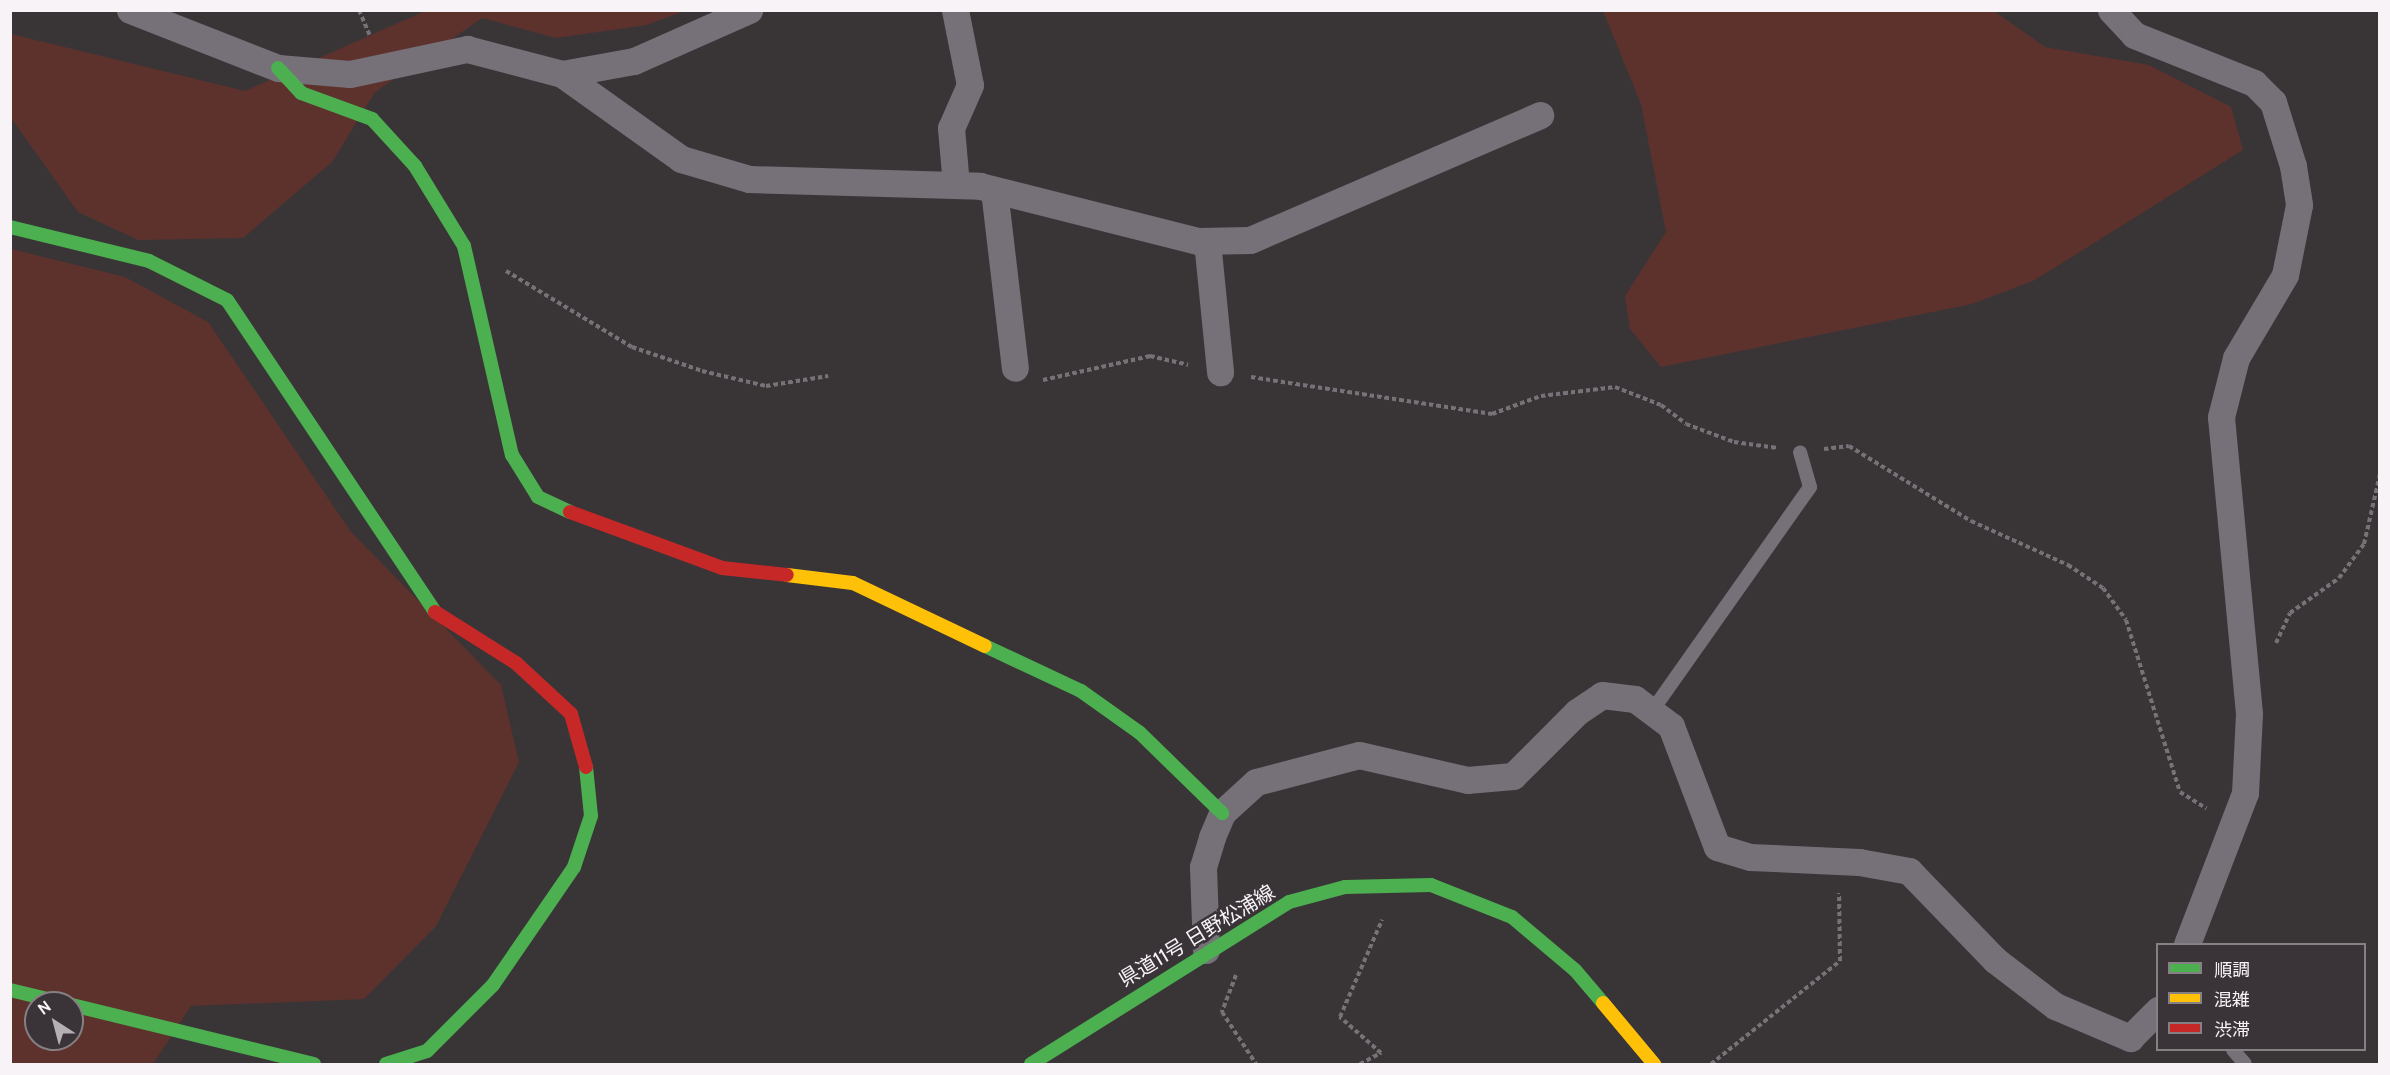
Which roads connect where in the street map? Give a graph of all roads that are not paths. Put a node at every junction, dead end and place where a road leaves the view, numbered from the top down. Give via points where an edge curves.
1 (130, 10) edge
2 (749, 10) edge
3 (956, 10) edge
4 (2111, 10) edge
5 (278, 68) junction
6 (562, 74) junction
7 (1540, 115) dead end
8 (956, 185) junction
9 (994, 190) junction
10 (10, 227) edge
11 (1207, 241) junction
12 (1015, 369) road end
13 (1220, 372) road end
14 (1800, 452) road end
15 (1652, 711) junction
16 (1222, 813) junction
17 (2188, 943) edge
18 (1206, 950) junction
19 (84, 1008) edge
20 (2156, 1011) edge
21 (2234, 1051) edge
22 (314, 1065) edge
23 (386, 1065) edge
24 (1031, 1065) edge
25 (1654, 1065) edge
26 (2245, 1065) edge

1 - 5 street
2 - 6 street via 634,61
3 - 8 street via 970,85 951,128
4 - 17 street via 2134,35 2254,84 2273,102 2294,166 2296,238 2285,275 2236,358 2221,417 2249,714 2245,793
5 - 6 street via 350,74 466,49
5 - 16 street via 301,93 372,119 415,166 464,246 512,455 538,497 607,529 722,568 853,583 1081,691 1140,733
6 - 8 street via 681,159 749,179
7 - 11 street via 1250,240
8 - 9 street
9 - 11 street
9 - 12 street
10 - 23 street via 149,261 227,300 436,613 516,663 571,714 586,762 591,816 574,867 493,985 428,1052
11 - 13 street
14 - 15 lane via 1810,488
15 - 16 street via 1635,699 1602,695 1577,712 1513,776 1467,780 1359,755 1257,782
15 - 20 street via 1671,726 1716,847 1750,857 1909,871 1995,960 2055,1006 2130,1038
16 - 18 street via 1203,867
18 - 24 street, 県道11号 日野松浦線
18 - 25 street, 県道11号 日野松浦線 via 1289,902 1345,887 1431,885 1512,917 1575,970
19 - 22 street
21 - 26 lane

